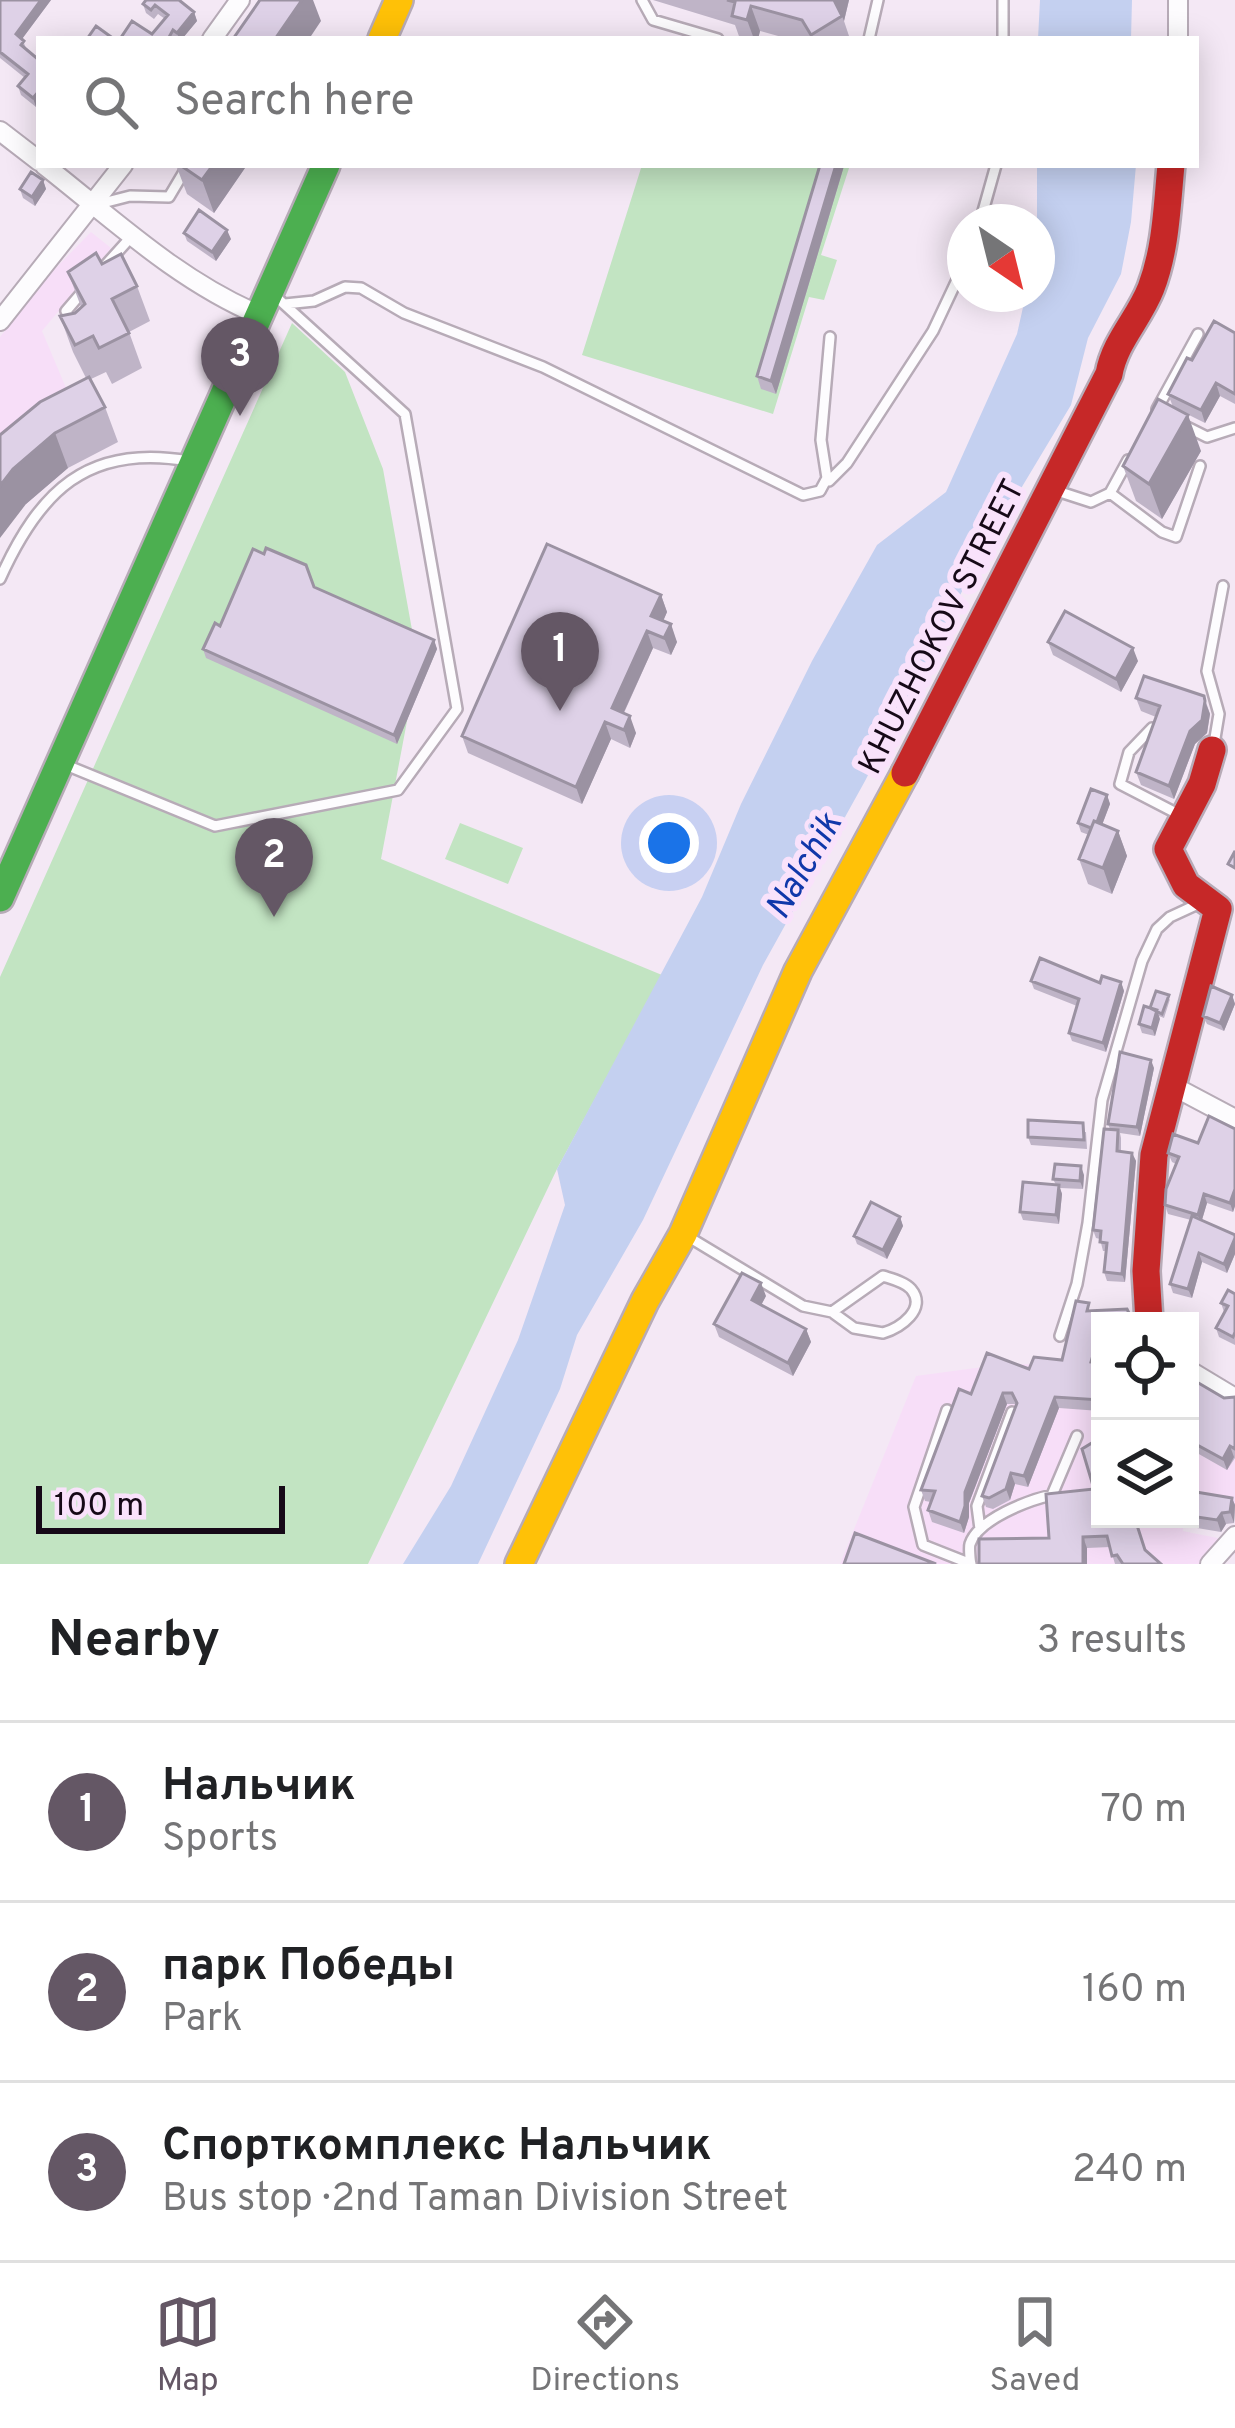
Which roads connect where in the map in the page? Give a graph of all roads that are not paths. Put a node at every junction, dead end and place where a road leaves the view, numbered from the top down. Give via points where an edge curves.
1 (240, 0) edge
2 (399, 0) edge
3 (642, 0) edge
4 (878, 0) edge
5 (1003, 0) edge
6 (1178, 0) edge
7 (214, 36) edge
8 (383, 36) edge
9 (708, 36) edge
10 (870, 36) edge
11 (1004, 36) edge
12 (1178, 36) edge
13 (0, 131) edge
14 (36, 159) edge
15 (47, 168) edge
16 (121, 168) edge
17 (186, 168) edge
18 (325, 168) edge
19 (995, 168) edge
20 (1171, 168) edge
21 (985, 204) edge
22 (95, 205) junction
23 (131, 237) junction
24 (947, 301) edge
25 (272, 303) junction
26 (0, 322) edge
27 (1198, 334) dead end
28 (830, 337) dead end
29 (83, 340) edge
30 (1235, 428) edge
31 (1133, 452) edge
32 (194, 462) junction
33 (1200, 466) dead end
34 (825, 484) junction
35 (1051, 489) junction
36 (1110, 493) junction
37 (0, 579) edge
38 (1222, 586) dead end
39 (1153, 728) edge
40 (1212, 750) joint
41 (60, 762) junction
42 (1184, 818) junction
43 (0, 898) edge
44 (1218, 904) edge
45 (1169, 1084) junction
46 (1235, 1119) edge
47 (683, 1234) junction
48 (832, 1312) junction
49 (1148, 1312) edge
50 (1060, 1336) dead end
51 (1199, 1377) edge
52 (1235, 1398) edge
53 (946, 1410) edge
54 (1012, 1412) edge
55 (1077, 1436) dead end
56 (980, 1529) junction
57 (1235, 1536) edge
58 (519, 1564) edge
59 (1210, 1564) edge

1 - 7 street
2 - 8 street
3 - 9 lane via 653,20
4 - 10 lane
5 - 11 lane
6 - 12 street
13 - 14 street
15 - 22 street
16 - 22 street
17 - 22 lane via 169,197
18 - 25 street
19 - 21 lane
20 - 35 street, KHUZHOKOV STREET via 1163,238 1142,307
22 - 23 street
22 - 26 street
23 - 25 street via 232,303
23 - 29 lane via 66,310
24 - 34 lane via 848,463
25 - 32 street
25 - 34 lane via 361,288 803,495
25 - 41 lane via 406,414 457,709 398,790 215,826
27 - 30 lane via 1155,411 1207,436
28 - 34 lane
31 - 36 lane
32 - 37 lane via 152,454 110,461 71,480 32,515
32 - 41 street
33 - 36 lane via 1176,538
35 - 36 lane via 1090,502
35 - 47 street, KHUZHOKOV STREET via 798,971
38 - 40 lane via 1207,671 1220,728
39 - 42 lane via 1130,752 1120,784
40 - 42 street
41 - 43 street
42 - 44 street via 1168,849 1188,889
44 - 45 street
44 - 50 lane via 1157,929 1142,961 1102,1100 1077,1284
45 - 46 street
45 - 49 street via 1148,1206
47 - 48 lane via 803,1306
47 - 58 street, KHUZHOKOV STREET
48 - 48 lane via 854,1328 883,1333 908,1319 915,1294 883,1276
51 - 52 street
53 - 56 lane via 914,1507 923,1545 970,1564 969,1545
54 - 56 lane via 977,1506
55 - 56 lane via 1052,1495
57 - 59 street

